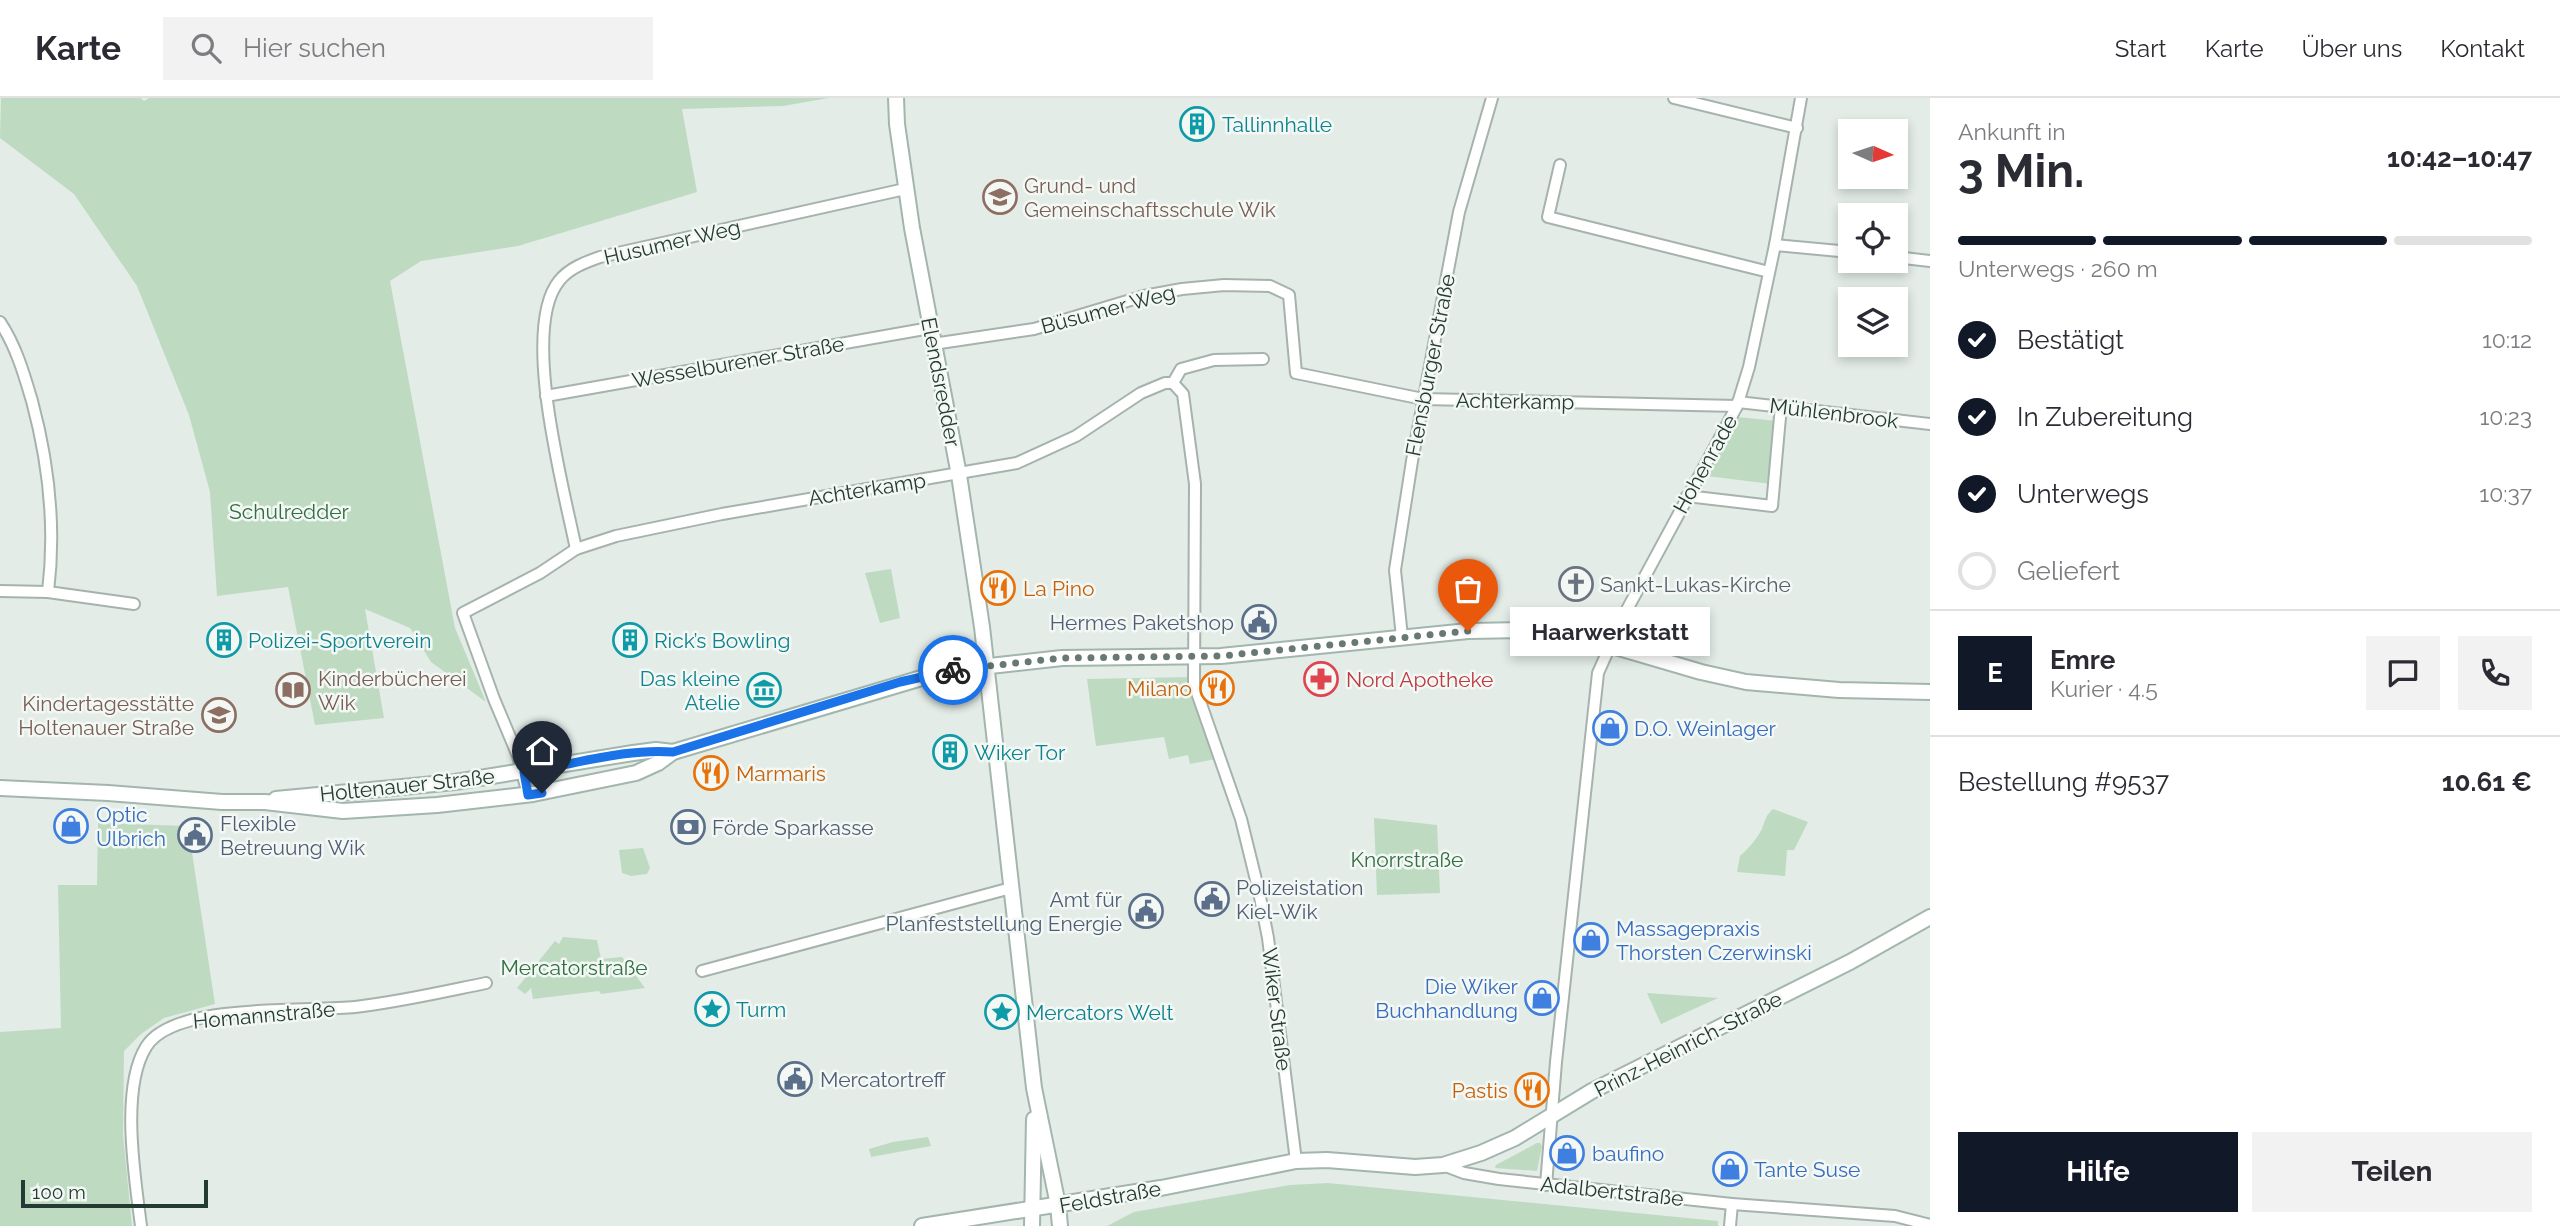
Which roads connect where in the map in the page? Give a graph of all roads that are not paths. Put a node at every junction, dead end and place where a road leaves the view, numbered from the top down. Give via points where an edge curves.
1 (896, 98) edge
2 (1492, 98) edge
3 (1674, 98) edge
4 (1801, 98) edge
5 (1797, 128) junction
6 (1560, 165) dead end
7 (905, 188) junction
8 (1775, 245) junction
9 (1838, 252) edge
10 (1908, 258) edge
11 (1930, 261) edge
12 (1769, 272) junction
13 (0, 322) edge
14 (930, 328) junction
15 (933, 344) junction
16 (1263, 359) dead end
17 (1296, 373) joint
18 (1174, 383) junction
19 (546, 396) junction
20 (1423, 399) junction
21 (1738, 404) junction
22 (1781, 406) junction
23 (1930, 424) edge
24 (959, 475) junction
25 (1687, 496) junction
26 (576, 549) junction
27 (0, 591) edge
28 (48, 592) junction
29 (134, 604) dead end
30 (1402, 637) junction
31 (1610, 645) junction
32 (1193, 657) junction
33 (986, 666) junction
34 (1930, 692) edge
35 (673, 752) junction
36 (524, 772) junction
37 (0, 788) edge
38 (528, 795) junction
39 (265, 802) junction
40 (1011, 888) junction
41 (1930, 917) edge
42 (702, 971) dead end
43 (486, 984) dead end
44 (1034, 1088) junction
45 (1552, 1116) junction
46 (1296, 1161) junction
47 (1443, 1165) junction
48 (1546, 1185) junction
49 (1732, 1204) junction
50 (1058, 1205) junction
51 (1034, 1210) junction
52 (141, 1226) edge
53 (922, 1226) edge
54 (1032, 1226) edge
55 (1060, 1226) edge
56 (1730, 1226) edge
57 (1930, 1226) edge

1 - 7 street, Elendsredder
2 - 20 street, Flensburger Straße via 1459,212
3 - 5 street
4 - 5 street, Hohenrade
5 - 8 street, Hohenrade
6 - 12 street via 1548,217
7 - 14 street, Elendsredder
7 - 19 street, Husumer Weg via 582,263 559,281 543,324
8 - 9 street
8 - 12 street, Hohenrade
10 - 11 street
12 - 21 street, Hohenrade
13 - 28 street via 18,357 45,451 52,535
14 - 15 street, Elendsredder
14 - 19 street, Wesselburener Straße
15 - 17 street, Büsumer Weg via 1034,329 1182,289 1270,286 1289,295
15 - 24 street, Elendsredder
16 - 18 street, Achterkamp via 1214,360 1181,369
17 - 20 street, Achterkamp
18 - 24 street, Achterkamp via 1141,393 1076,436 1017,463
18 - 32 street, Wiker Straße via 1183,394 1195,484
19 - 26 street, Husumer Weg
20 - 21 street, Achterkamp
20 - 30 street, Flensburger Straße via 1395,570
21 - 22 street, Mühlenbrook
21 - 25 street, Hohenrade
22 - 23 street, Mühlenbrook
22 - 25 street via 1772,506
24 - 26 street, Achterkamp via 722,514
24 - 33 street, Elendsredder
25 - 31 street, Hohenrade
26 - 36 street, Achterkamp via 463,613
27 - 28 street
28 - 29 street
30 - 31 street, Holtenauer Straße via 1525,630
30 - 32 street, Holtenauer Straße
31 - 34 street, Holtenauer Straße via 1746,682
31 - 45 street via 1598,673
32 - 33 street, Holtenauer Straße via 1062,658
32 - 46 street, Wiker Straße via 1194,684 1241,818 1259,892
33 - 35 street, Holtenauer Straße via 900,682
33 - 40 street
35 - 36 street, Holtenauer Straße via 644,752
35 - 38 street, Holtenauer Straße via 636,773
36 - 38 street
36 - 39 street, Holtenauer Straße
37 - 39 street, Holtenauer Straße
38 - 39 street, Holtenauer Straße via 343,811
40 - 42 street
40 - 44 street
41 - 45 street, Prinz-Heinrich-Straße
43 - 52 street, Homannstraße via 397,1002 218,1014 185,1021 158,1034 145,1048 134,1082 132,1136
44 - 50 street
44 - 51 street
45 - 47 street, Prinz-Heinrich-Straße via 1501,1145
45 - 48 street
46 - 47 street, Adalbertstraße
46 - 50 street, Feldstraße
47 - 48 street, Adalbertstraße via 1464,1173
48 - 49 street, Adalbertstraße
49 - 56 street
49 - 57 street, Adalbertstraße via 1895,1216
50 - 51 street, Feldstraße
50 - 55 street
51 - 53 street, Feldstraße
51 - 54 street

